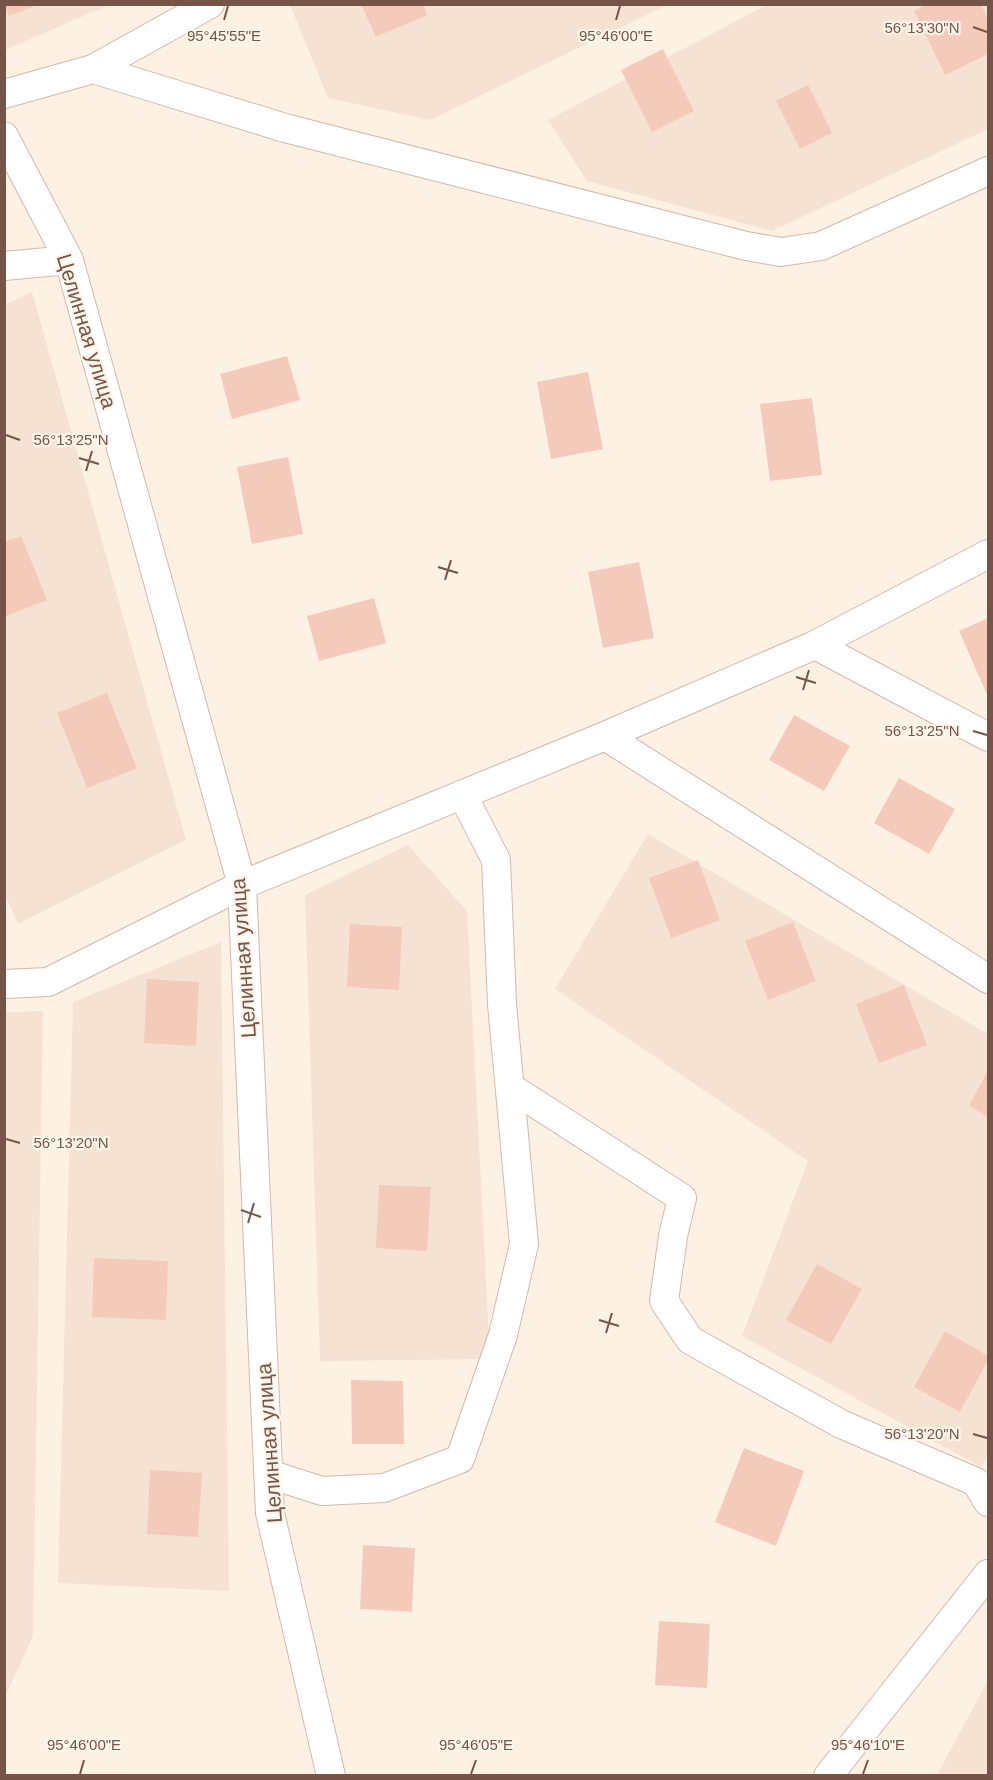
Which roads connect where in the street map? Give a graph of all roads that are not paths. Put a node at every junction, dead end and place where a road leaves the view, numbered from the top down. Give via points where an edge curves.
1 (210, 4) edge
2 (93, 69) junction
3 (4, 94) edge
4 (4, 136) edge
5 (988, 171) edge
6 (69, 260) junction
7 (4, 266) edge
8 (988, 554) edge
9 (815, 645) junction
10 (605, 736) junction
11 (988, 736) edge
12 (462, 794) junction
13 (242, 885) junction
14 (988, 979) edge
15 (4, 984) edge
16 (510, 1087) junction
17 (269, 1474) junction
18 (988, 1502) edge
19 (988, 1574) edge
20 (331, 1776) edge
21 (828, 1776) edge

1 - 2 street
2 - 3 street
2 - 5 street via 285,128 781,252 820,246
4 - 6 street, Целинная улица
6 - 7 street
6 - 13 street, Целинная улица
8 - 9 street
9 - 10 street
9 - 11 street
10 - 12 street
10 - 14 street
12 - 13 street
12 - 16 street via 496,860
13 - 15 street via 48,982
13 - 17 street, Целинная улица
16 - 17 street via 524,1244 503,1335 460,1459 384,1488 322,1491
16 - 18 street via 682,1198 664,1301 690,1340 841,1424 976,1482
17 - 20 street, Целинная улица via 270,1513
19 - 21 street

